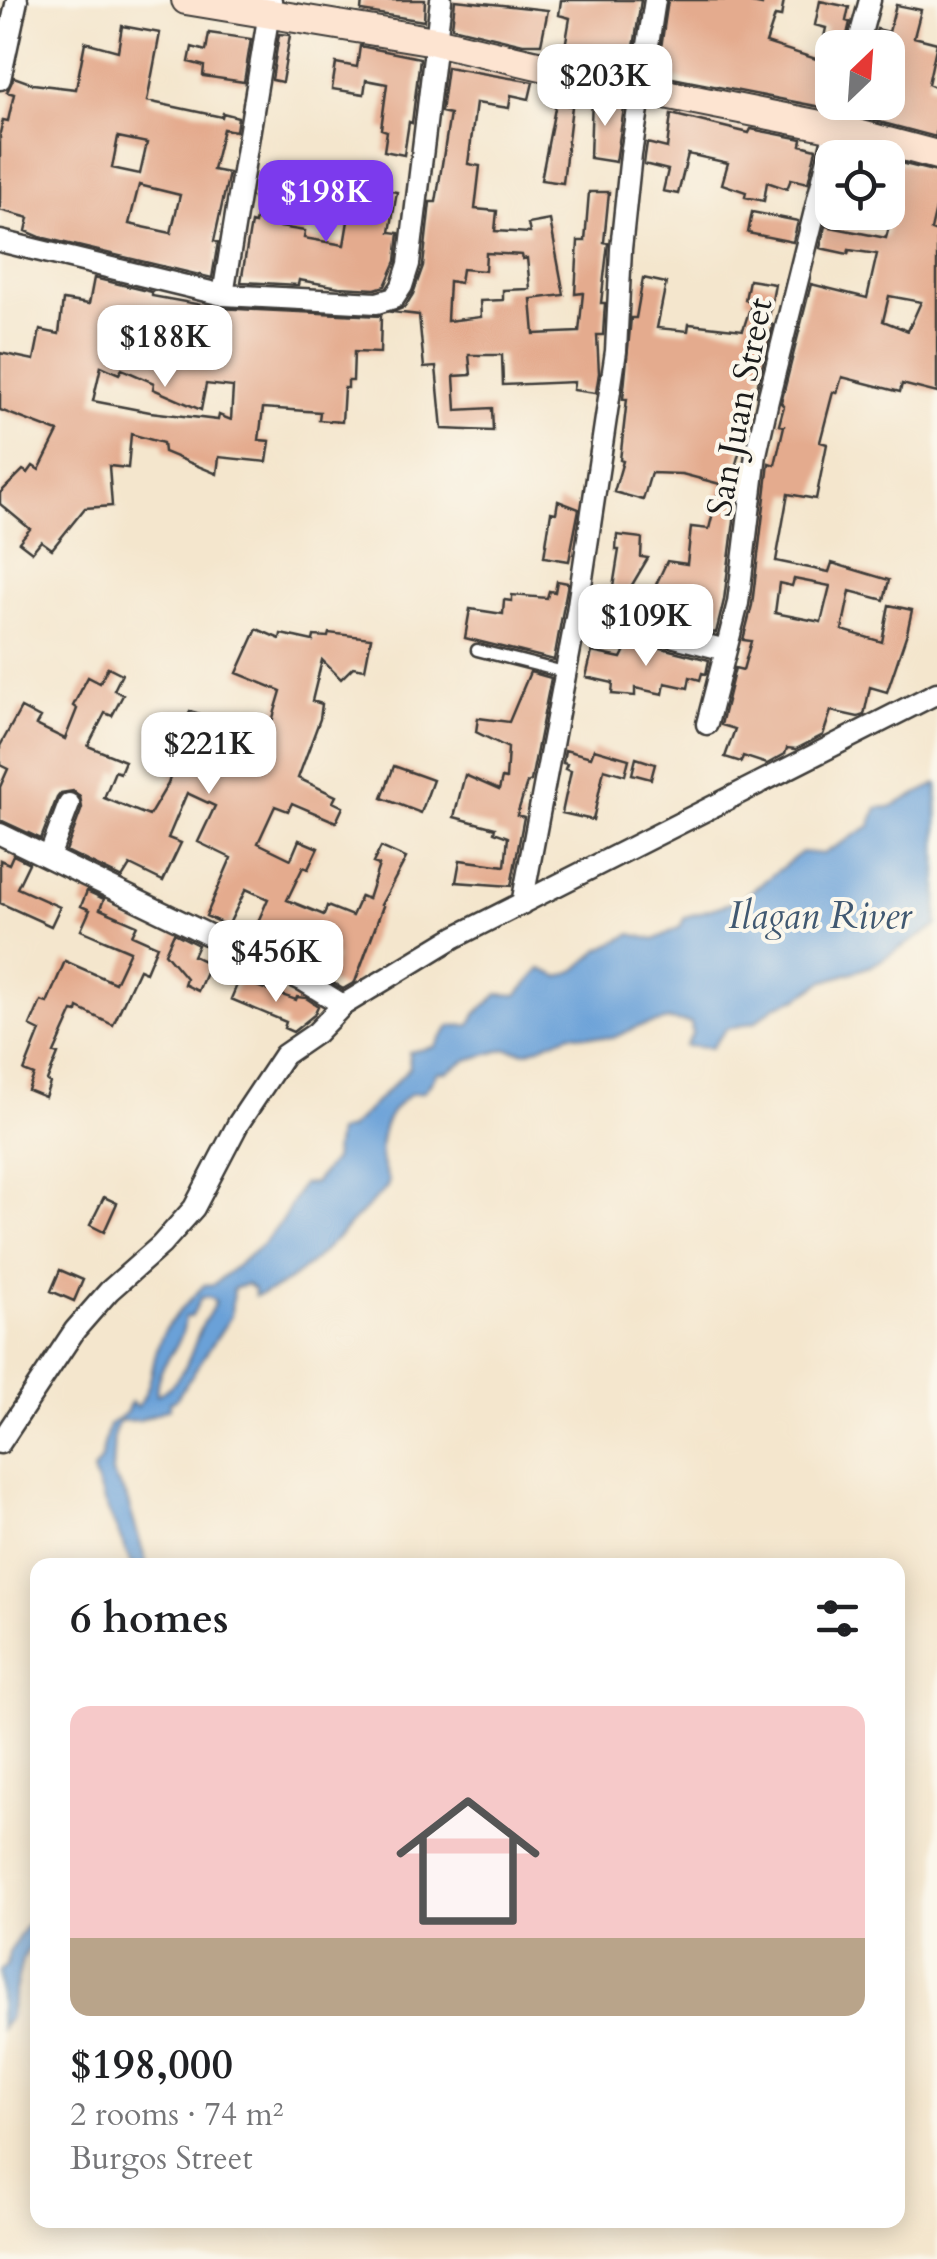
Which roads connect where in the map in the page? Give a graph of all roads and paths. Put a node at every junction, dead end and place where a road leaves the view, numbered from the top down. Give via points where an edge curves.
1 (17, 0) edge
2 (186, 0) edge
3 (441, 0) edge
4 (655, 0) edge
5 (870, 0) edge
6 (270, 7) edge
7 (862, 30) edge
8 (435, 42) junction
9 (0, 79) edge
10 (640, 89) junction
11 (815, 112) edge
12 (837, 120) edge
13 (850, 120) edge
14 (937, 155) edge
15 (0, 241) edge
16 (223, 295) junction
17 (578, 612) junction
18 (478, 650) dead end
19 (726, 650) junction
20 (564, 672) junction
21 (937, 693) edge
22 (707, 724) dead end
23 (69, 804) dead end
24 (0, 834) edge
25 (50, 857) junction
26 (522, 904) junction
27 (343, 1005) junction
28 (0, 1443) edge

1 - 9 street
2 - 6 main road
3 - 8 street
4 - 10 street
5 - 7 street
6 - 8 main road
6 - 16 street
8 - 10 main road
8 - 16 street via 409,264 394,298
10 - 11 main road
10 - 17 street via 616,351
12 - 19 street, San Juan Street via 756,454
13 - 14 main road
15 - 16 street
17 - 19 street
17 - 20 street
18 - 20 lane
19 - 22 street, San Juan Street
20 - 26 street
21 - 26 street
23 - 25 street
24 - 25 street
25 - 27 street
26 - 27 street
27 - 28 street via 284,1055 194,1208 74,1330

